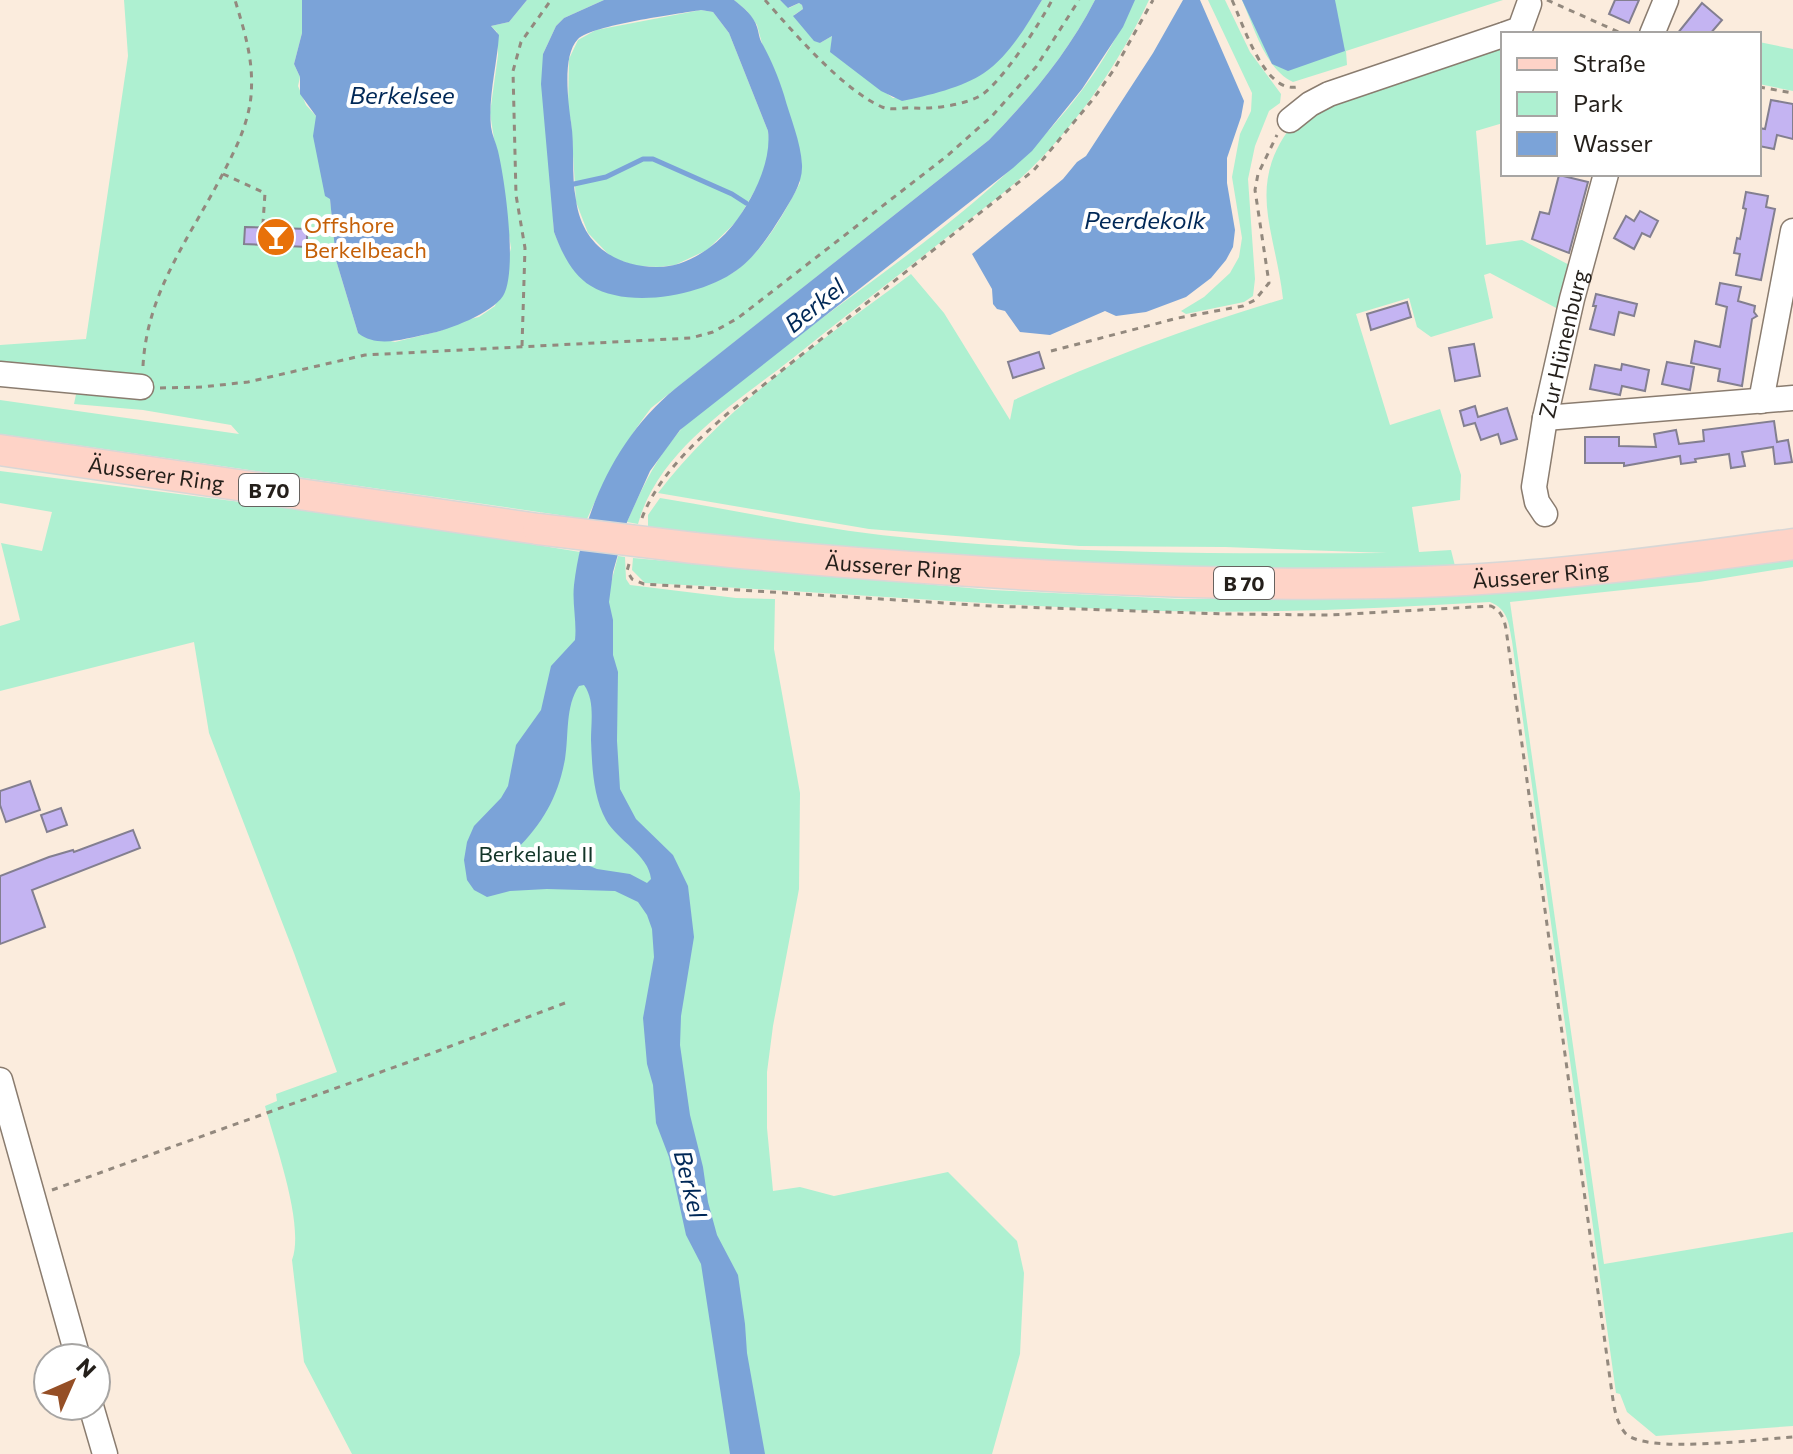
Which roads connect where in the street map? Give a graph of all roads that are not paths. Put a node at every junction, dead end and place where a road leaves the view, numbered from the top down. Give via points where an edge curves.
1 (1666, 0) edge
2 (1538, 2) edge
3 (1512, 32) edge
4 (1653, 32) edge
5 (1501, 36) edge
6 (1290, 120) road end
7 (1605, 176) edge
8 (1793, 231) edge
9 (0, 374) edge
10 (141, 387) road end
11 (1793, 398) edge
12 (1761, 401) junction
13 (1545, 418) junction
14 (0, 450) edge
15 (1545, 514) dead end
16 (1793, 544) edge
17 (0, 1080) edge
18 (74, 1342) edge
19 (96, 1422) edge
20 (105, 1454) edge

1 - 4 street
2 - 3 street
5 - 6 street via 1329,94
7 - 13 street, Zur Hünenburg
8 - 12 street
9 - 10 street
11 - 12 street
12 - 13 street
13 - 15 street, Zur Hünenburg via 1534,487
14 - 16 main road, Äusserer Ring / B 70, bridge via 694,548 1035,575 1419,582 1547,574
17 - 18 street
19 - 20 street

